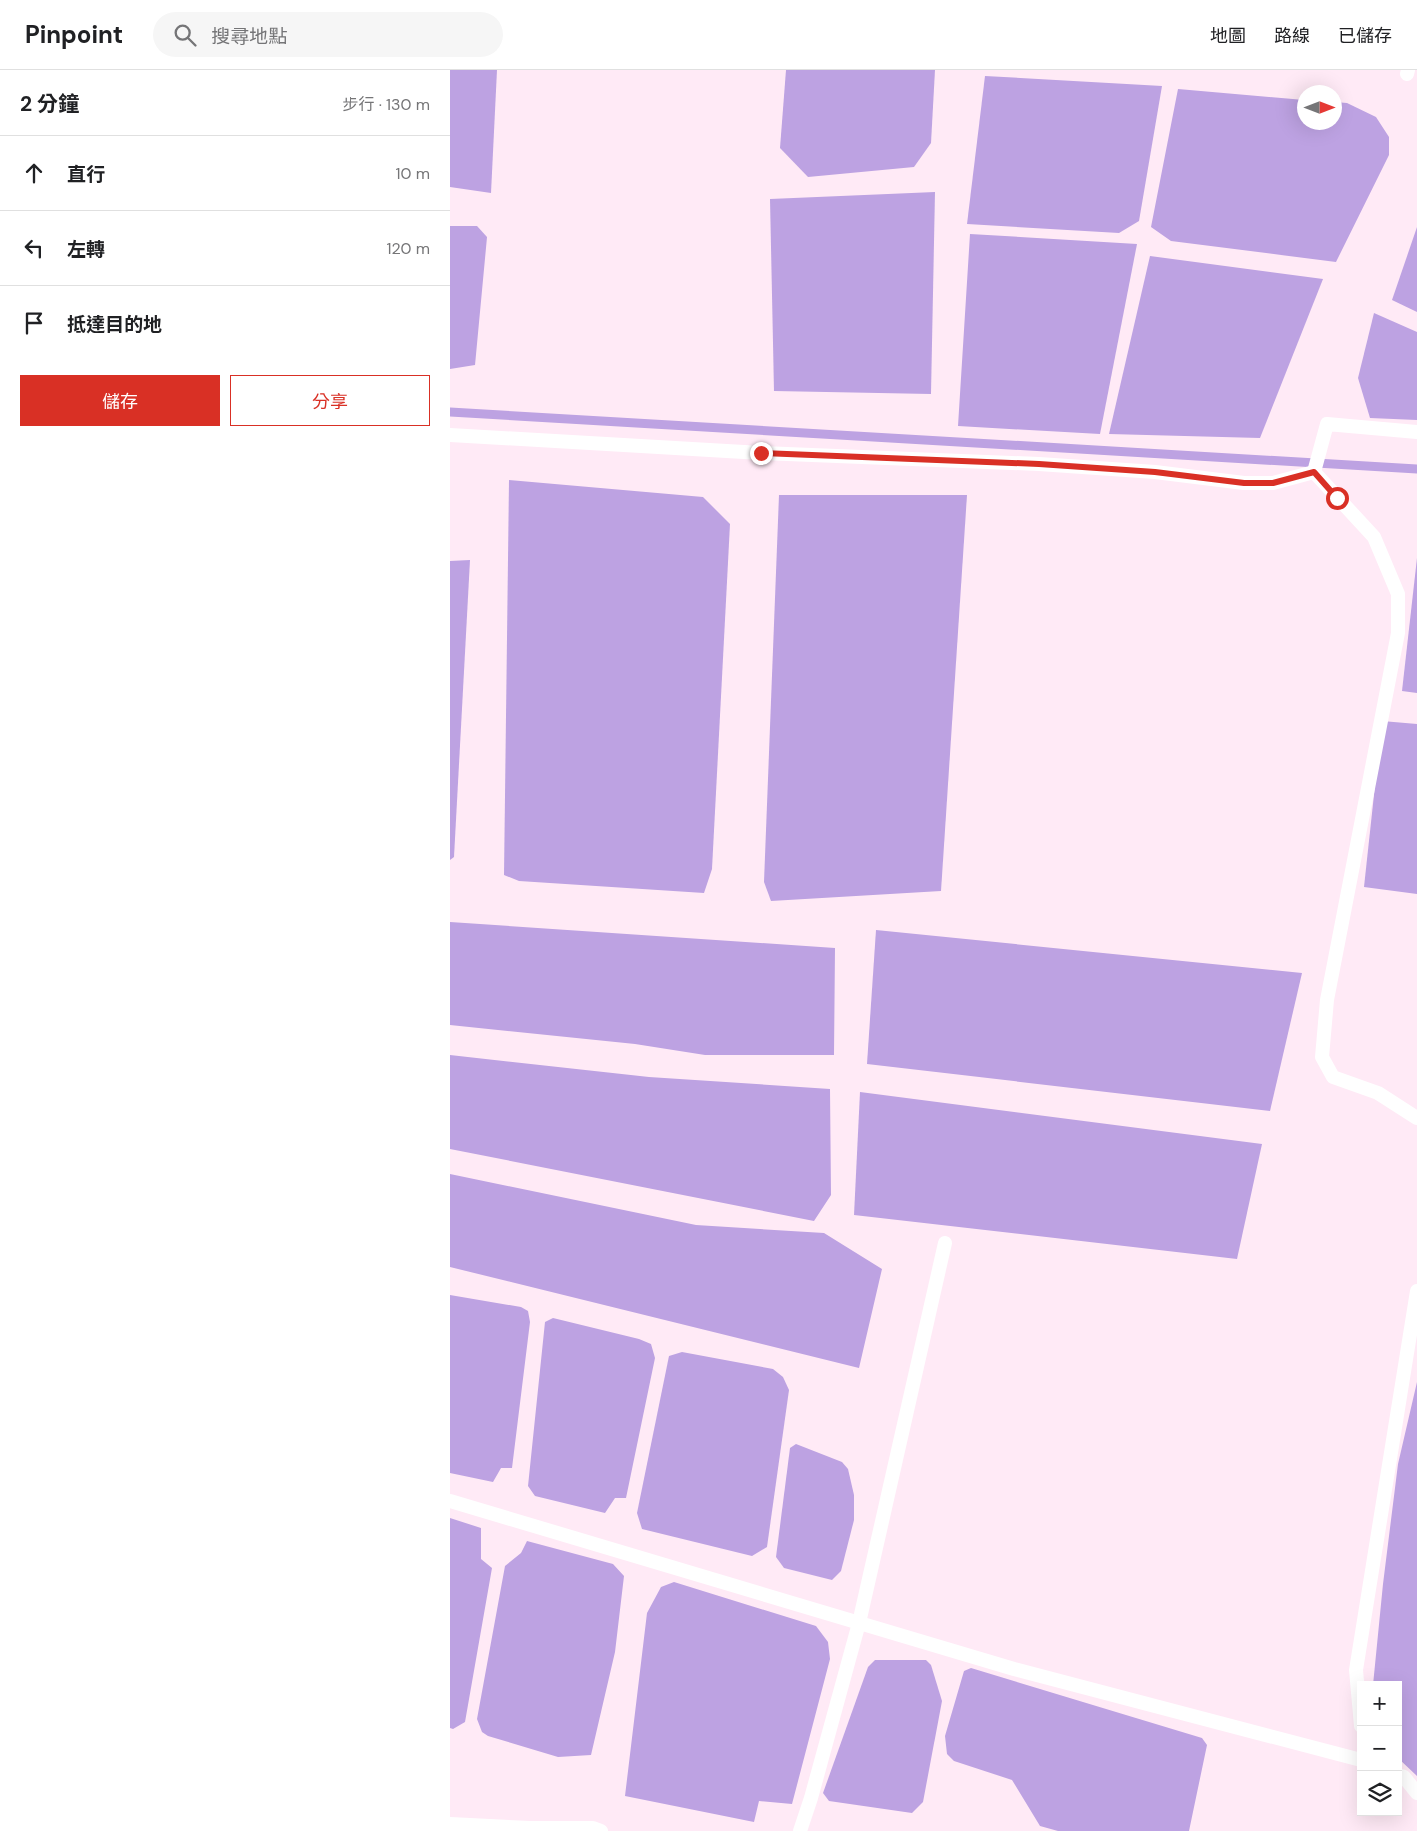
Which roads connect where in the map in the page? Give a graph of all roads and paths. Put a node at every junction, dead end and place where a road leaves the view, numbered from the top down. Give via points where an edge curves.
1 (1417, 432) edge
2 (450, 434) edge
3 (1314, 472) junction
4 (1417, 1118) edge
5 (945, 1243) dead end
6 (1417, 1291) edge
7 (1415, 1325) edge
8 (450, 1501) edge
9 (859, 1623) junction
10 (1357, 1681) edge
11 (1357, 1759) edge
12 (1402, 1776) edge
13 (1417, 1793) edge
14 (450, 1824) edge
15 (600, 1831) edge
16 (800, 1831) edge

1 - 3 lane via 1327,424
2 - 3 lane via 761,453 1039,464 1155,472 1244,483 1273,483
3 - 4 lane via 1374,537 1398,594 1398,633 1327,1000 1322,1057 1333,1077 1378,1093
5 - 9 lane
6 - 7 lane
7 - 10 lane via 1356,1670
8 - 9 lane
9 - 11 lane via 1014,1669
9 - 16 lane
12 - 13 lane
14 - 15 lane via 592,1828

